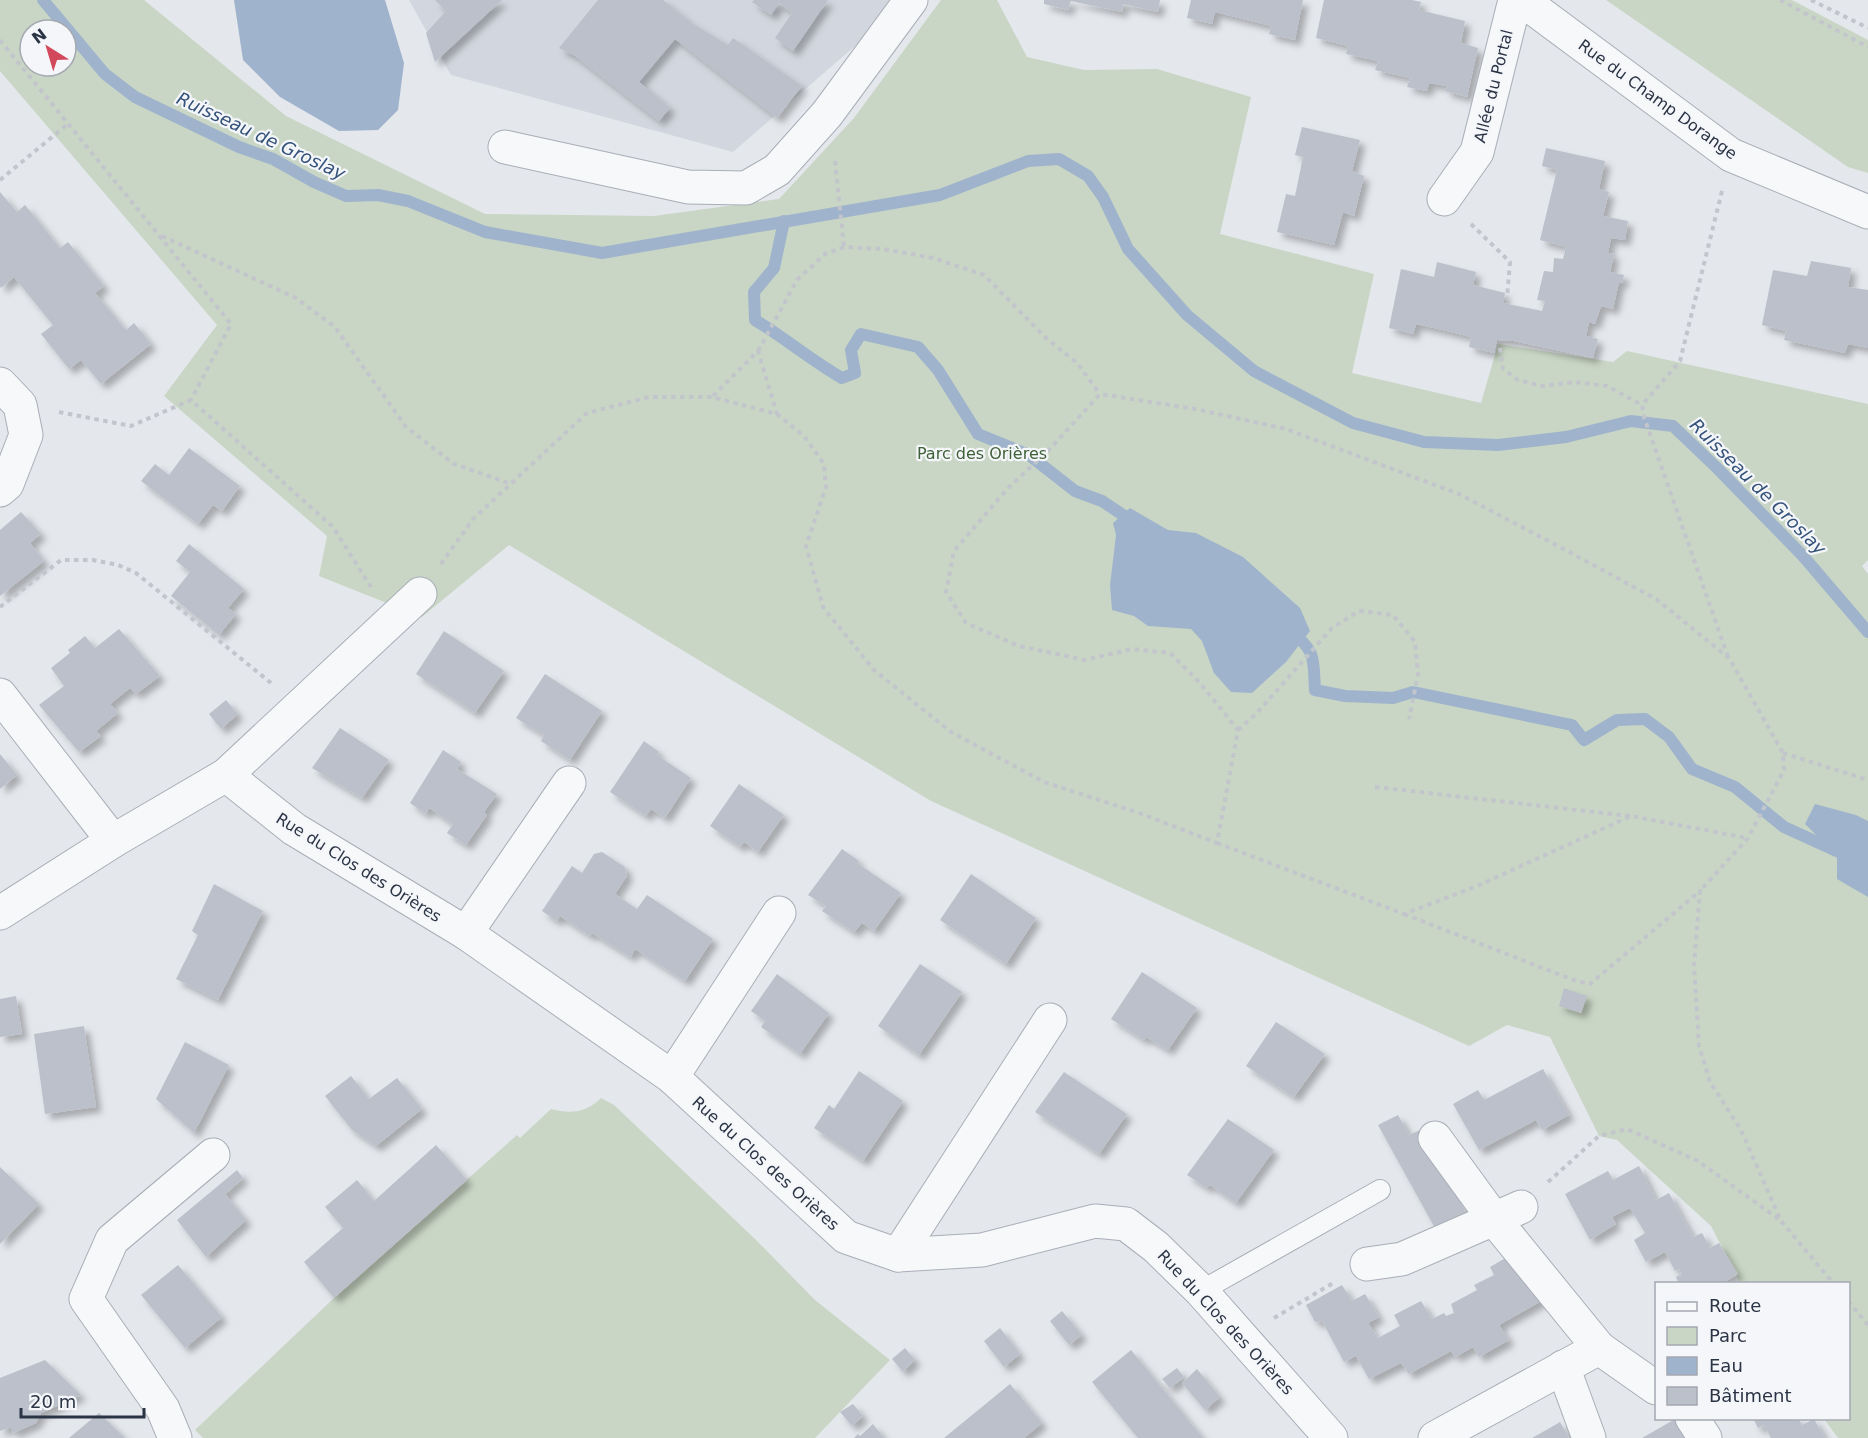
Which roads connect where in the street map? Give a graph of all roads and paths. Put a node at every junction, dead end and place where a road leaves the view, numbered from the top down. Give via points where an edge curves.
1 (911, 0) edge
2 (1515, 0) edge
3 (1522, 0) edge
4 (1780, 0) edge
5 (1811, 0) edge
6 (1868, 28) edge
7 (0, 40) edge
8 (1868, 47) edge
9 (69, 123) junction
10 (506, 147) dead end
11 (1731, 155) junction
12 (837, 175) dead end
13 (0, 180) edge
14 (1444, 199) joint
15 (1868, 212) edge
16 (160, 235) junction
17 (844, 247) junction
18 (1507, 298) dead end
19 (1500, 348) dead end
20 (758, 351) junction
21 (1100, 394) junction
22 (10, 395) edge
23 (712, 397) junction
24 (191, 400) junction
25 (1642, 405) junction
26 (777, 414) junction
27 (511, 484) junction
28 (0, 490) edge
29 (420, 594) joint
30 (0, 607) edge
31 (392, 621) junction
32 (1729, 658) junction
33 (0, 695) edge
34 (298, 708) junction
35 (1409, 719) dead end
36 (1238, 730) junction
37 (1783, 753) junction
38 (225, 775) junction
39 (1868, 780) edge
40 (569, 783) dead end
41 (1375, 786) dead end
42 (1631, 816) junction
43 (1748, 838) junction
44 (113, 841) junction
45 (1217, 843) junction
46 (1700, 891) junction
47 (0, 913) edge
48 (779, 913) dead end
49 (1404, 914) junction
50 (466, 933) junction
51 (1050, 1020) dead end
52 (672, 1077) junction
53 (1435, 1138) dead end
54 (213, 1155) dead end
55 (1380, 1190) dead end
56 (1508, 1213) junction
57 (1781, 1221) junction
58 (898, 1255) junction
59 (1367, 1264) joint
60 (1831, 1282) edge
61 (1201, 1291) junction
62 (1850, 1303) edge
63 (1868, 1325) edge
64 (1242, 1336) junction
65 (1599, 1348) junction
66 (1563, 1367) junction
67 (1655, 1387) edge
68 (1693, 1420) edge
69 (175, 1438) edge
70 (1331, 1438) edge
71 (1435, 1438) edge
72 (1589, 1438) edge
73 (1705, 1438) edge

1 - 10 street via 827,114 777,170 746,188 688,187
2 - 14 street, Allée du Portal via 1477,152
3 - 11 street, Rue du Champ Dorange
4 - 8 path
5 - 6 path
7 - 9 path
9 - 13 path
9 - 16 path
11 - 15 street, Rue du Champ Dorange
11 - 25 path via 1680,362
12 - 17 path
14 - 18 path via 1510,262
16 - 24 path via 231,324
16 - 27 path via 296,298 335,327 405,428 454,464
17 - 20 path via 825,254 797,280
17 - 21 path via 933,258 984,275 1046,338 1077,363
19 - 25 path via 1503,369 1518,380 1542,386 1575,382 1607,386
20 - 23 path
20 - 26 path
21 - 32 path via 1286,429 1459,494 1656,599
21 - 36 path via 1008,488 954,551 946,592 966,623 1019,646 1085,660 1132,650 1170,653
22 - 24 path via 131,426
22 - 28 street via 27,435 7,484
23 - 26 path
23 - 27 path via 649,397 587,413
24 - 31 path via 333,527
25 - 32 path
26 - 45 path via 804,436 824,464 826,487 806,546 823,607 874,670 951,732 1044,782
27 - 29 path via 473,519
29 - 31 street
30 - 34 path via 61,560 118,565 136,573
31 - 34 street
32 - 37 path
33 - 44 street
34 - 38 street
35 - 36 path via 1418,674 1415,642 1393,615 1359,611 1332,628
36 - 45 path
37 - 39 path
37 - 43 path via 1784,770
38 - 44 street
38 - 50 street, Rue du Clos des Orières via 294,829
40 - 50 street
41 - 42 path
42 - 43 path
42 - 49 path via 1478,886
43 - 46 path
44 - 47 street
45 - 49 path
46 - 49 path via 1590,984
46 - 57 path via 1694,965 1699,1046 1710,1082 1741,1130
48 - 52 street
50 - 52 street, Rue du Clos des Orières
51 - 58 street
52 - 58 street, Rue du Clos des Orières via 846,1237
53 - 56 street
54 - 69 street via 112,1240 86,1299 163,1409
55 - 61 lane
56 - 57 path via 1599,1136 1627,1129 1698,1161
56 - 59 street via 1402,1259
56 - 65 street
57 - 60 path
58 - 61 street, Rue du Clos des Orières via 982,1250 1095,1221 1126,1224
59 - 64 path
61 - 64 street, Rue du Clos des Orières
62 - 63 path
64 - 70 street, Rue du Clos des Orières
65 - 66 street
65 - 67 street
66 - 71 street
66 - 72 street
68 - 73 street

